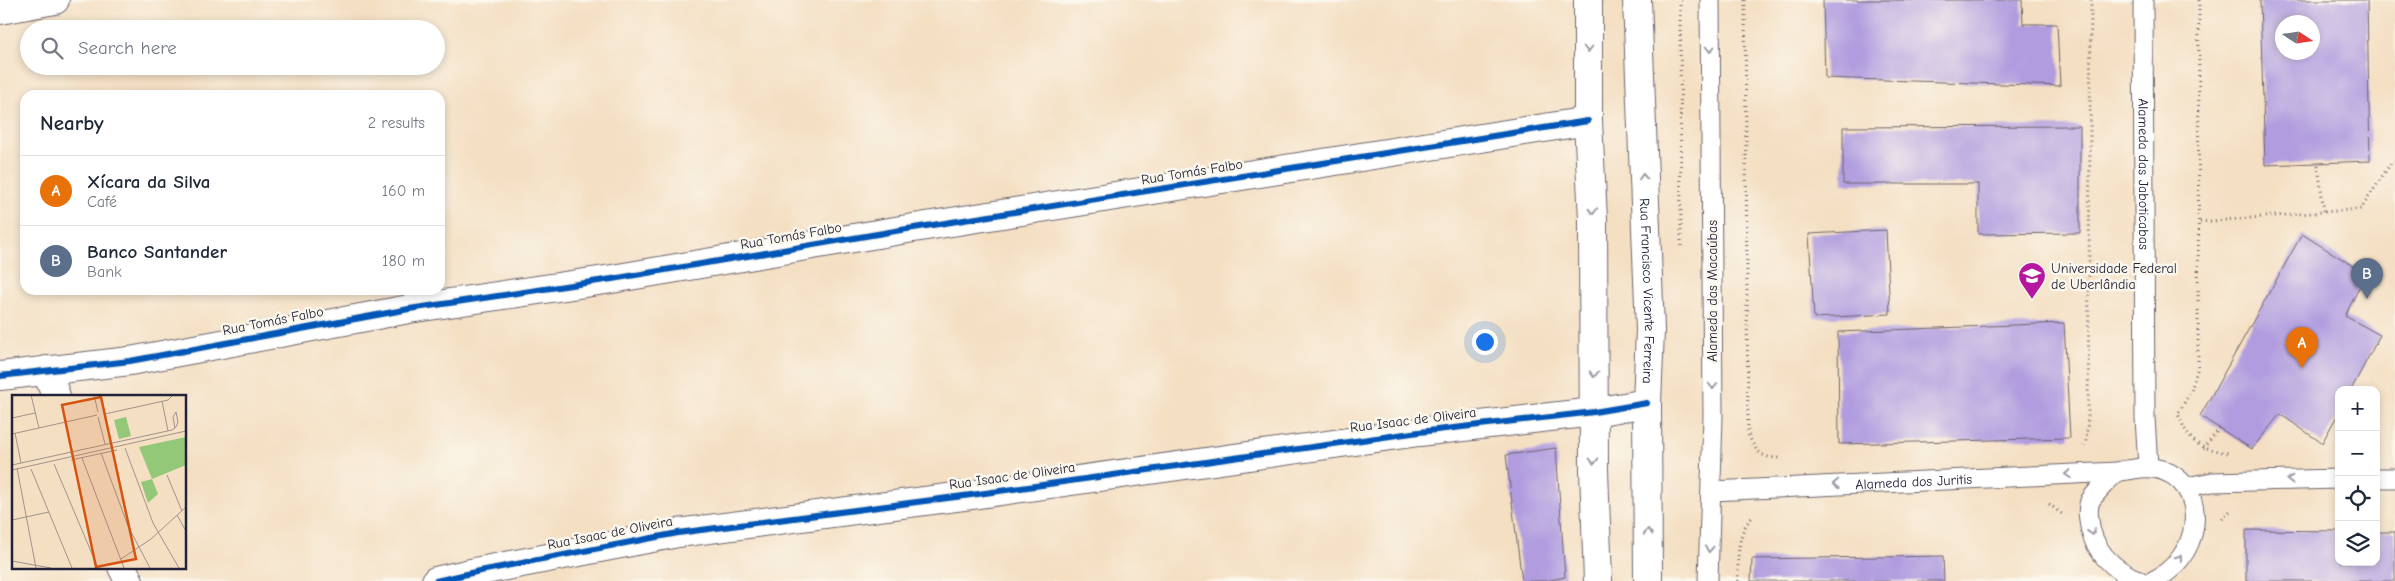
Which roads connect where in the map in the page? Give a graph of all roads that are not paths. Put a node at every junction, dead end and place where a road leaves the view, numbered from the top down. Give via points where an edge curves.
1 (55, 0) edge
2 (1588, 0) edge
3 (1637, 0) edge
4 (1710, 0) edge
5 (2143, 0) edge
6 (0, 10) edge
7 (1588, 121) junction
8 (46, 370) junction
9 (0, 376) edge
10 (56, 395) edge
11 (1647, 403) junction
12 (1594, 412) junction
13 (2148, 466) junction
14 (2117, 472) junction
15 (2380, 478) edge
16 (2395, 478) edge
17 (2335, 479) edge
18 (2187, 486) junction
19 (1712, 491) junction
20 (122, 568) edge
21 (128, 581) edge
22 (436, 581) edge
23 (1598, 581) edge
24 (1648, 581) edge
25 (1708, 581) edge
26 (2140, 581) edge
27 (2154, 581) edge

1 - 6 street
2 -> 7 street
11 -> 3 street, Rua Francisco Vicente Ferreira via 1650,330
4 -> 19 lane, Alameda das Macaúbas
5 - 13 lane, Alameda das Jaboticabas
7 - 8 street, Rua Tomás Falbo via 612,279 409,308 130,361
7 -> 12 street via 1593,219
8 - 9 street, Rua Tomás Falbo
8 - 10 street
11 - 12 street, Rua Isaac de Oliveira
24 -> 11 street, Rua Francisco Vicente Ferreira
12 - 22 street, Rua Isaac de Oliveira via 1419,432 678,533
12 -> 23 street
13 - 14 lane, Alameda dos Juritis
13 - 18 lane via 2166,470
14 -> 19 lane, Alameda dos Juritis
14 -> 26 lane via 2090,502 2090,532 2110,562
15 - 16 lane
17 -> 18 lane via 2212,482
27 -> 18 lane via 2167,574 2188,546 2194,526 2194,506
19 -> 25 lane, Alameda das Macaúbas
20 - 21 street

